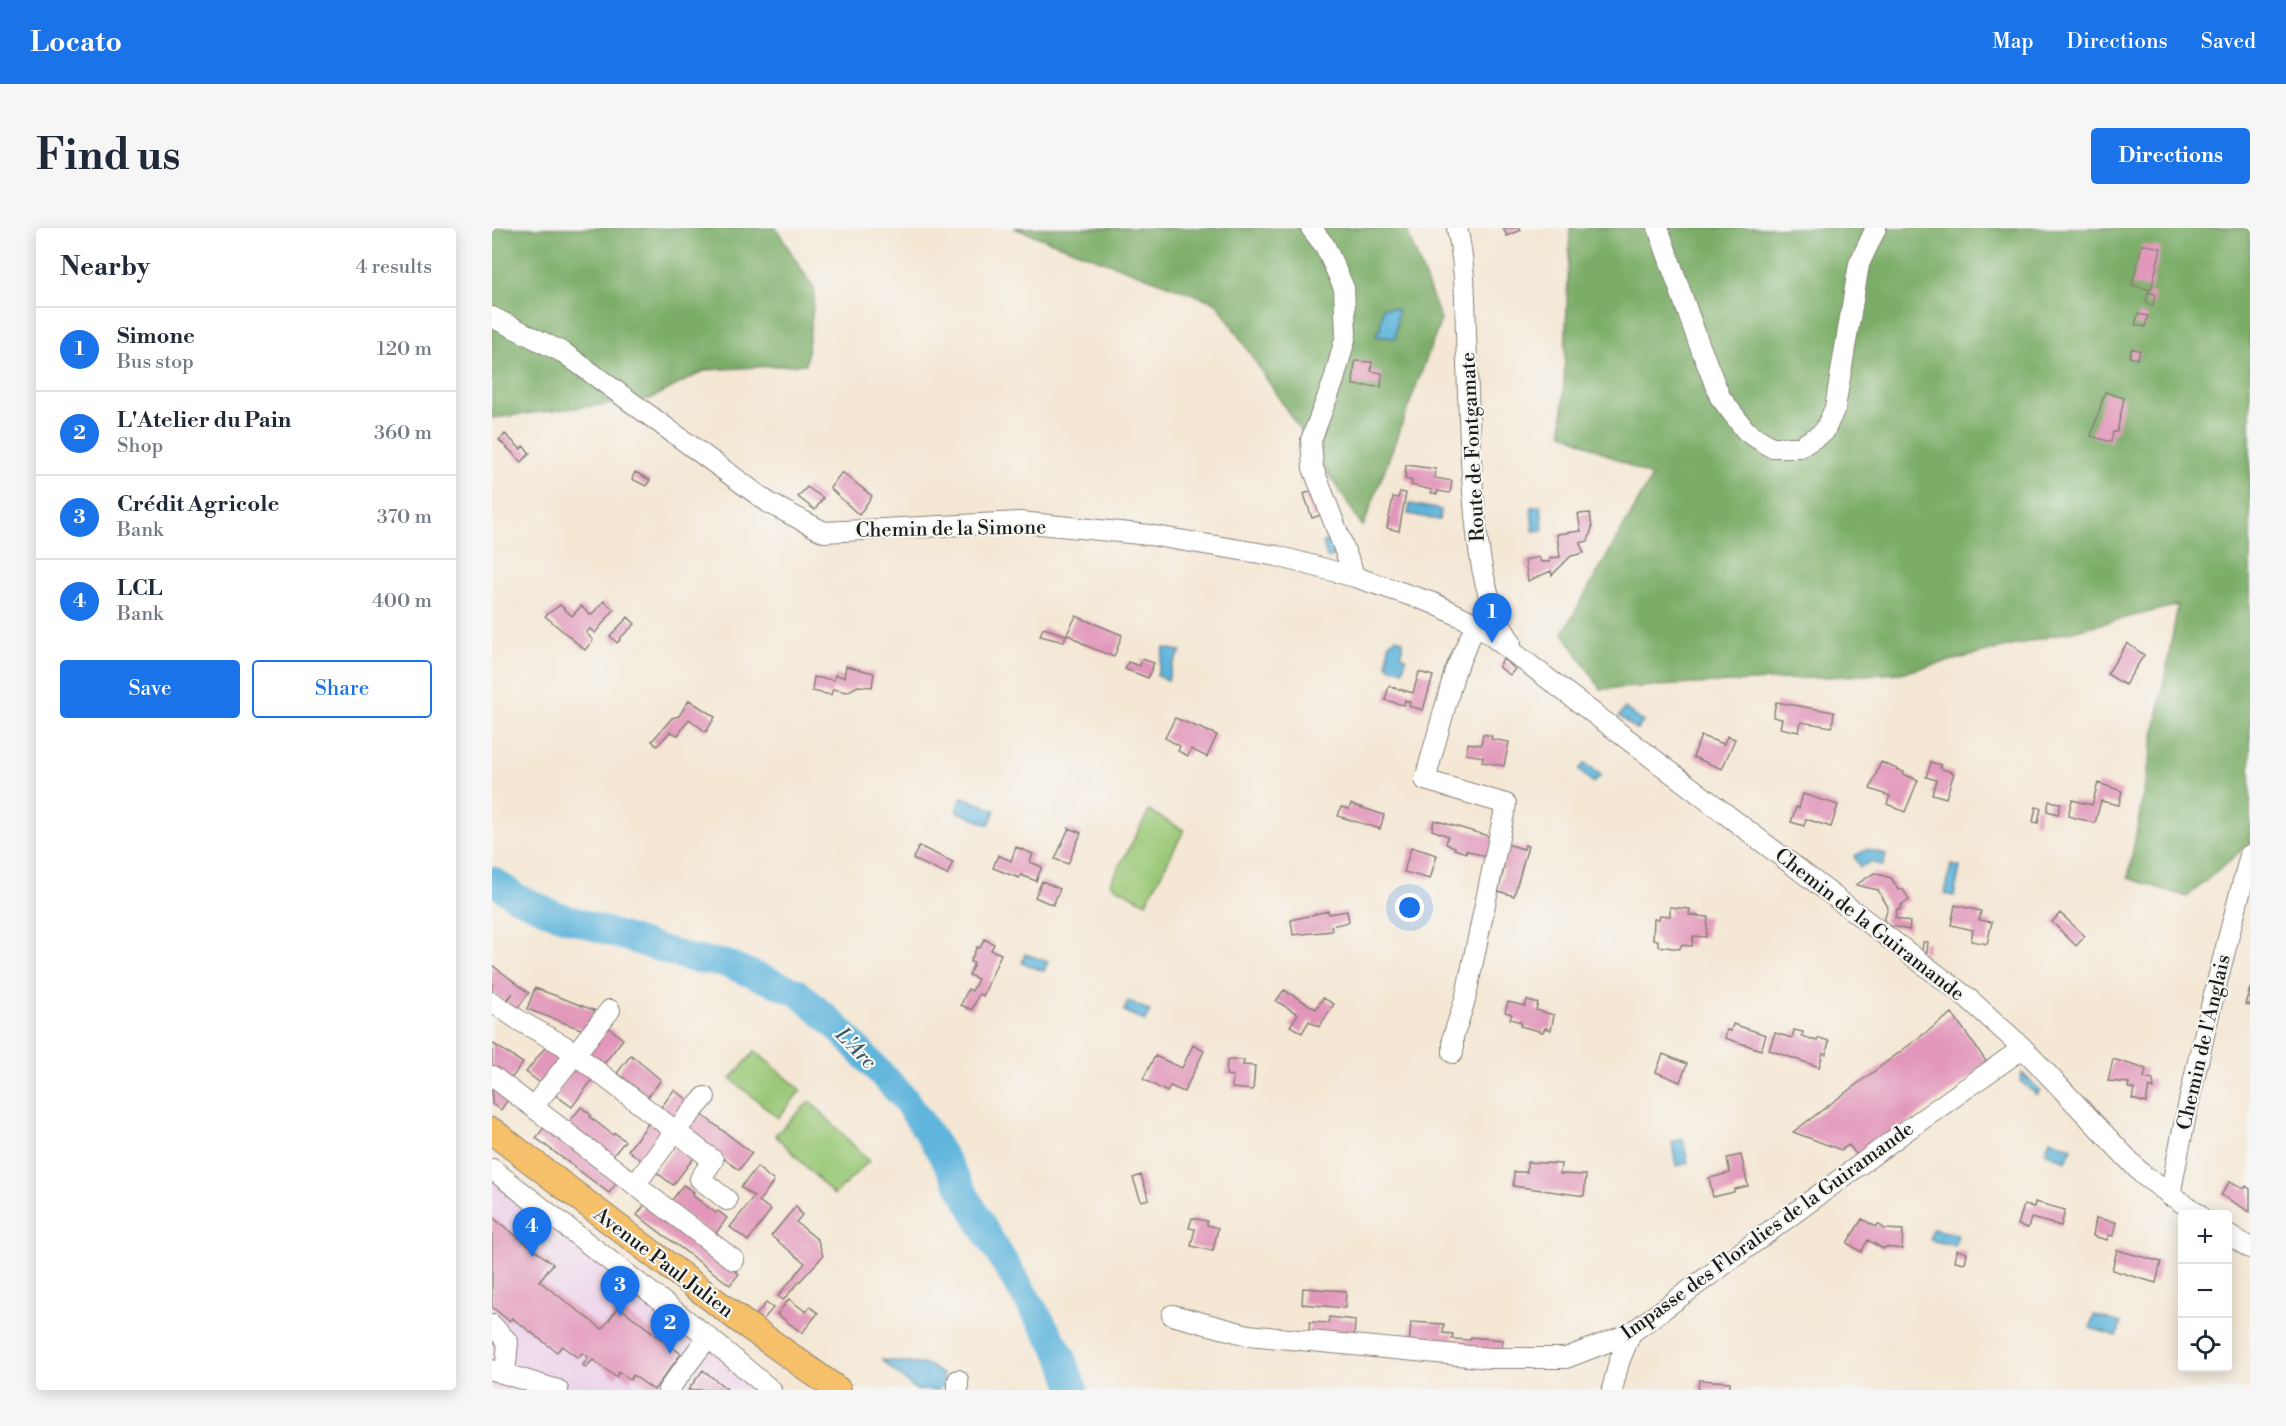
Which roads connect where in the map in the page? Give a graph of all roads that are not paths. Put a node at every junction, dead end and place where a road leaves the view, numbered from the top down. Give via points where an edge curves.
1 (1311, 228) edge
2 (1457, 228) edge
3 (1658, 228) edge
4 (1876, 228) edge
5 (492, 317) edge
6 (1355, 577) junction
7 (1476, 624) junction
8 (1521, 657) junction
9 (2250, 855) edge
10 (492, 1002) edge
11 (610, 1010) dead end
12 (2023, 1048) junction
13 (1453, 1053) dead end
14 (575, 1055) junction
15 (492, 1076) edge
16 (705, 1097) dead end
17 (533, 1107) junction
18 (492, 1131) edge
19 (675, 1131) junction
20 (492, 1169) edge
21 (635, 1185) junction
22 (2170, 1196) junction
23 (727, 1200) dead end
24 (2191, 1210) edge
25 (2232, 1237) edge
26 (2250, 1248) edge
27 (734, 1260) dead end
28 (1172, 1315) dead end
29 (492, 1325) edge
30 (1631, 1333) junction
31 (708, 1337) junction
32 (499, 1372) edge
33 (558, 1390) edge
34 (668, 1390) edge
35 (771, 1390) edge
36 (838, 1390) edge
37 (1612, 1390) edge

1 - 6 street via 1325,246 1344,288 1346,335 1311,440 1313,468
2 - 8 street, Route de Fontgamate via 1462,250 1477,548 1491,606
3 - 4 street via 1720,397 1746,431 1771,447 1800,447 1824,432 1835,408 1859,264
5 - 6 street, Chemin de la Simone via 564,353 769,502 824,532 1020,522 1149,535 1277,556
6 - 7 street, Chemin de la Simone via 1433,603
7 - 8 street, Chemin de la Simone
7 - 13 street via 1455,671 1425,780 1506,804 1465,1000 1453,1037
8 - 12 street, Chemin de la Guiramande via 1934,971
9 - 22 street, Chemin de l'Anglais via 2185,1114
10 - 14 street
11 - 14 street
12 - 22 street, Chemin de la Guiramande via 2109,1142
12 - 30 street, Impasse des Floralies de la Guiramande
14 - 17 street
14 - 19 street
15 - 17 street
16 - 19 street
17 - 21 street
18 - 36 main road, Avenue Paul Julien
19 - 21 street
19 - 23 street via 713,1160 700,1179
20 - 31 street
21 - 27 street
22 - 24 street, Chemin de la Guiramande
25 - 26 street
28 - 30 street, Impasse des Floralies de la Guiramande via 1248,1335 1489,1358 1566,1358
29 - 32 street via 508,1342
30 - 37 street
31 - 34 street
31 - 35 street
32 - 33 street

